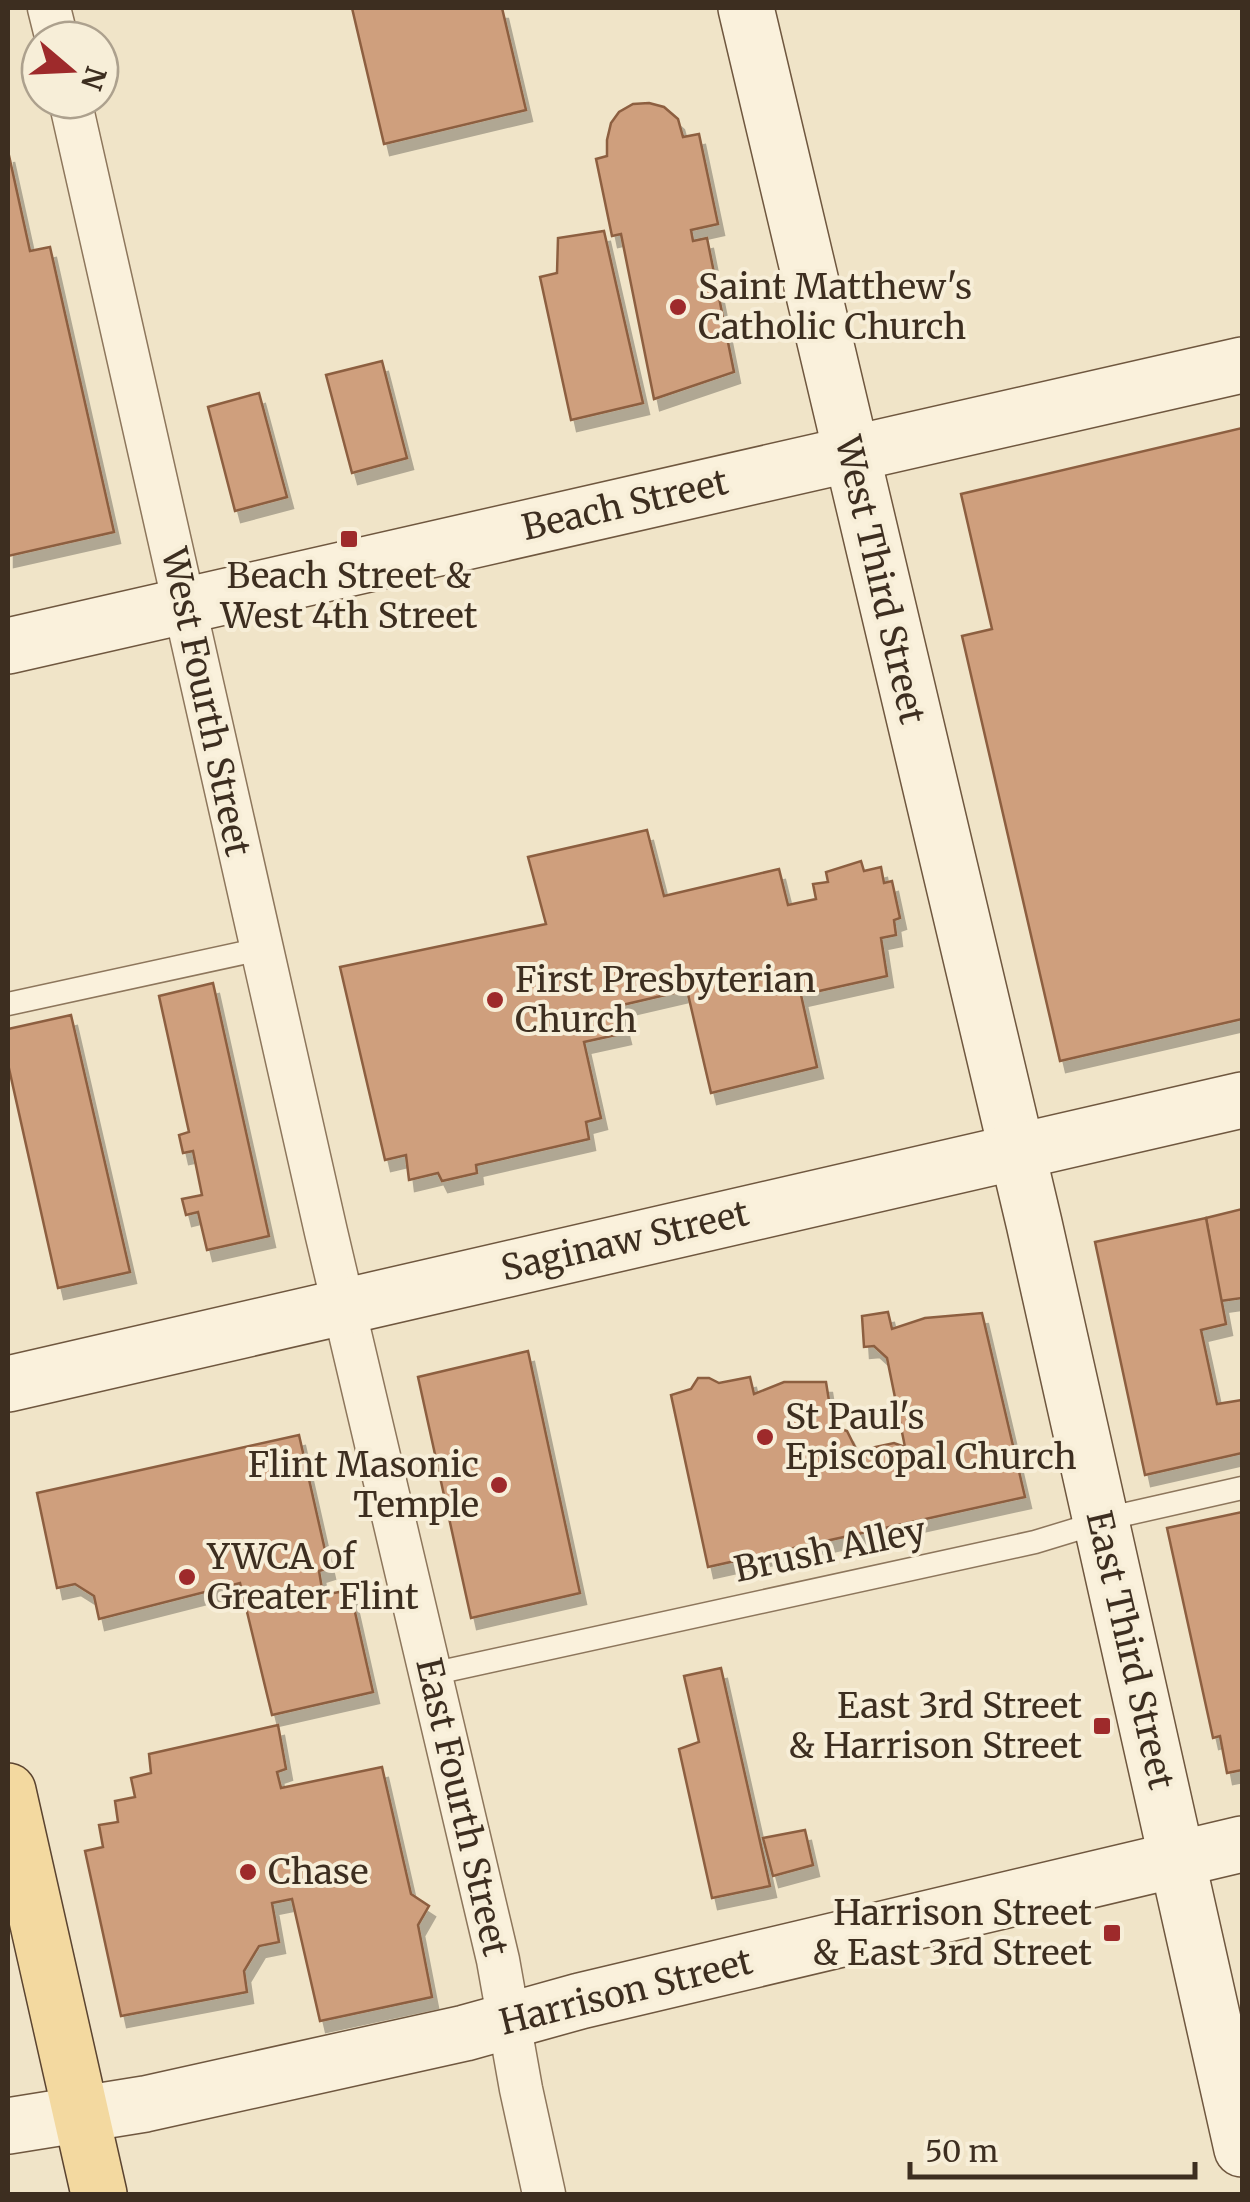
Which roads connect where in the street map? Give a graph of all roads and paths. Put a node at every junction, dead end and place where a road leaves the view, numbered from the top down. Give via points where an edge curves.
1 (746, 8) edge
2 (75, 120) edge
3 (1242, 366) edge
4 (850, 454) junction
5 (184, 606) junction
6 (8, 646) edge
7 (261, 949) junction
8 (8, 1004) edge
9 (1242, 1100) edge
10 (1016, 1152) junction
11 (343, 1305) junction
12 (8, 1384) edge
13 (1242, 1488) edge
14 (1101, 1522) junction
15 (430, 1674) junction
16 (8, 1791) edge
17 (1242, 1844) edge
18 (1177, 1859) junction
19 (509, 2021) junction
20 (81, 2114) junction
21 (8, 2126) edge
22 (1242, 2148) edge
23 (99, 2194) edge
24 (544, 2194) edge

1 - 4 street, West Third Street
2 - 5 street, West Fourth Street
3 - 4 street, Beach Street
4 - 5 street, Beach Street
4 - 10 street, West Third Street
5 - 6 street, Beach Street
5 - 7 street, West Fourth Street
7 - 8 lane
7 - 11 street, West Fourth Street
9 - 10 street, Saginaw Street
10 - 11 street, Saginaw Street
10 - 14 street, East Third Street
11 - 12 street, Saginaw Street
11 - 15 street, East Fourth Street
13 - 14 lane, Brush Alley
14 - 15 lane, Brush Alley via 1046,1540
14 - 18 street, East Third Street
15 - 19 street, East Fourth Street
16 - 20 main road
17 - 18 street, Harrison Street
18 - 19 street, Harrison Street
18 - 22 street, East Third Street
19 - 20 street, Harrison Street
19 - 24 street, East Fourth Street
20 - 21 street, Harrison Street
20 - 23 main road

